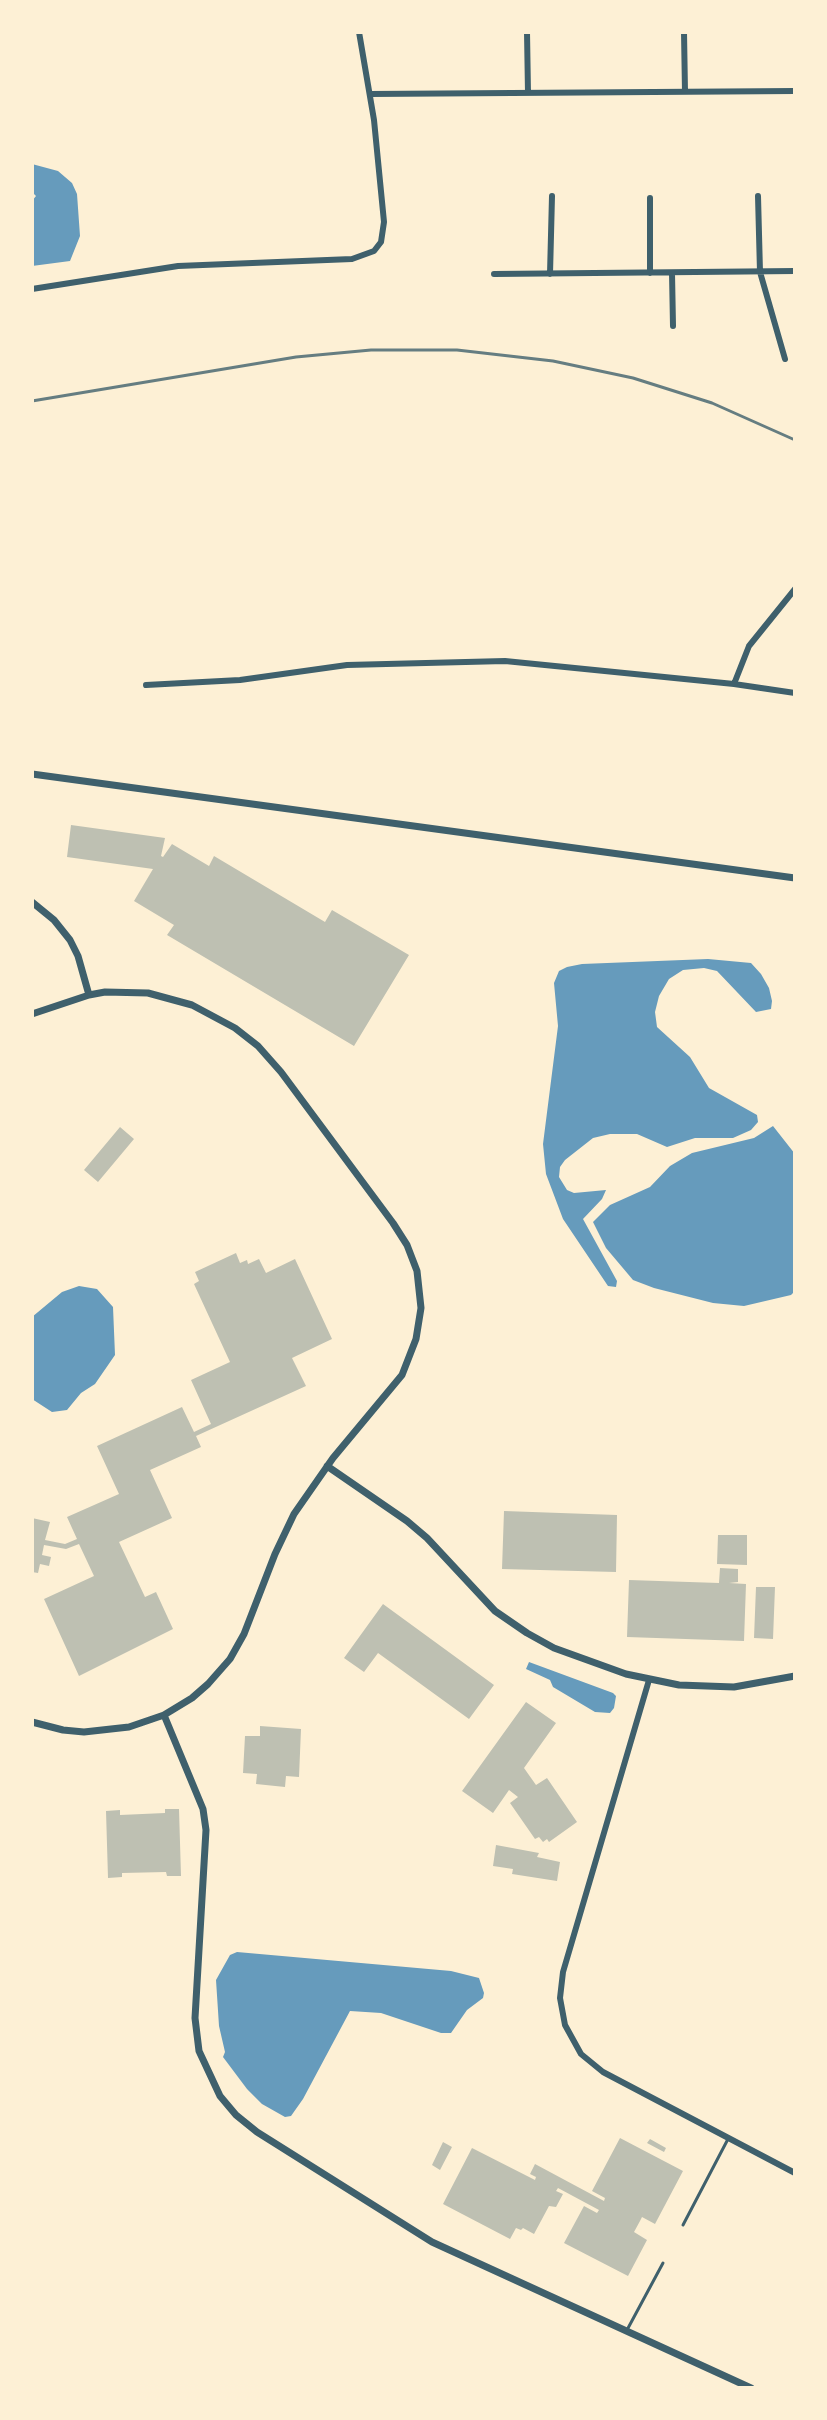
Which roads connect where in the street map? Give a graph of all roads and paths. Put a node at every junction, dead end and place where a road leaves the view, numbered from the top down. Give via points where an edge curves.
1 (359, 32) edge
2 (527, 32) edge
3 (684, 32) edge
4 (795, 91) edge
5 (685, 92) junction
6 (528, 93) junction
7 (370, 94) junction
8 (552, 196) dead end
9 (758, 196) dead end
10 (650, 198) dead end
11 (795, 271) edge
12 (760, 272) junction
13 (650, 273) junction
14 (672, 273) junction
15 (494, 274) dead end
16 (550, 274) junction
17 (32, 289) edge
18 (673, 326) dead end
19 (785, 359) dead end
20 (795, 589) edge
21 (734, 684) junction
22 (146, 685) dead end
23 (795, 693) edge
24 (32, 774) edge
25 (795, 878) edge
26 (32, 902) edge
27 (89, 995) junction
28 (32, 1014) edge
29 (327, 1466) junction
30 (795, 1676) edge
31 (649, 1680) junction
32 (164, 1715) junction
33 (32, 1722) edge
34 (728, 2139) junction
35 (795, 2173) edge
36 (683, 2225) dead end
37 (663, 2263) dead end
38 (627, 2332) junction
39 (751, 2388) edge

1 - 7 street
2 - 6 street
3 - 5 street
4 - 5 street
5 - 6 street
6 - 7 street
7 - 17 street via 384,222 379,244 369,254 178,266
8 - 16 street
9 - 12 street
10 - 13 street
11 - 12 street
12 - 14 street
12 - 19 street
13 - 14 street
13 - 16 street
14 - 18 street
15 - 16 street
20 - 21 street via 749,646
21 - 22 street via 505,661 347,665 240,680
21 - 23 street
24 - 25 street
26 - 27 street via 69,938
27 - 28 street
27 - 29 street via 148,993 192,1005 258,1046 407,1245 417,1271 421,1308 411,1354 388,1394
29 - 31 street via 407,1521 472,1589 518,1627 554,1648
29 - 32 street via 294,1514 230,1659 192,1698
30 - 31 street via 734,1687
31 - 34 street via 563,1972 562,2013 571,2038 593,2064
32 - 33 street via 96,1731
32 - 38 street via 203,1809 195,2018 199,2051 220,2096 257,2132 432,2242
34 - 35 street
34 - 36 lane
37 - 38 lane
38 - 39 street

